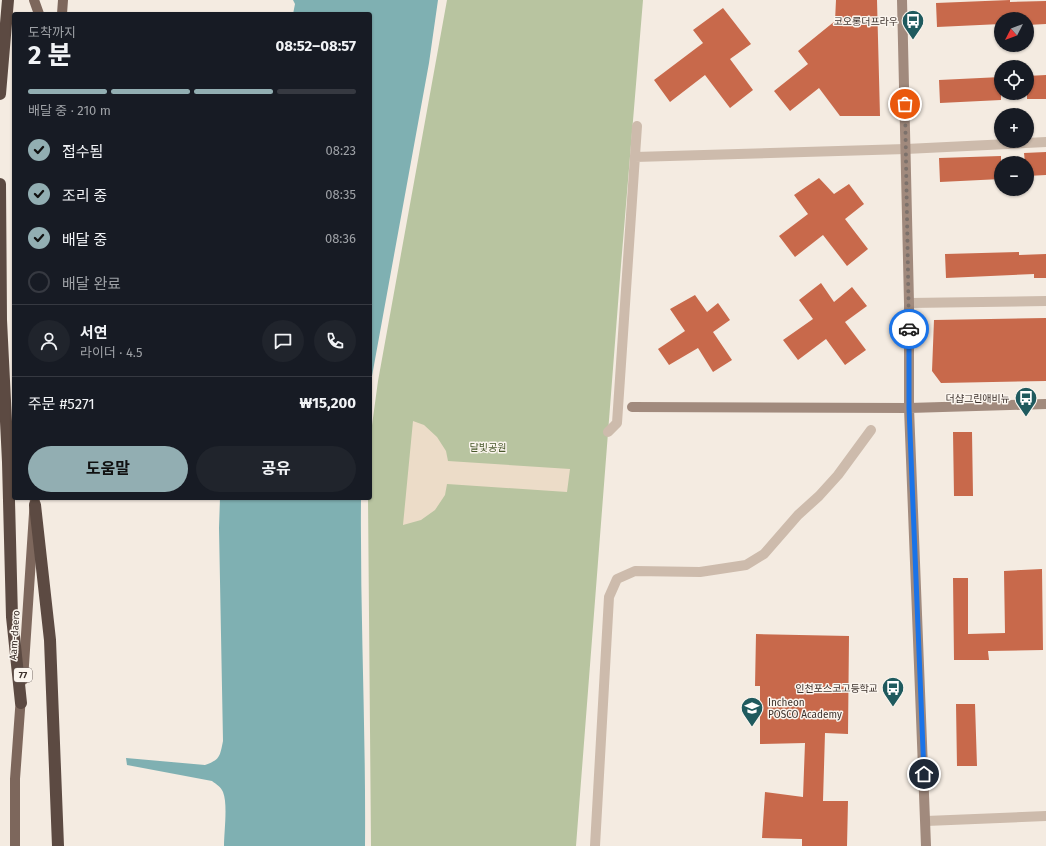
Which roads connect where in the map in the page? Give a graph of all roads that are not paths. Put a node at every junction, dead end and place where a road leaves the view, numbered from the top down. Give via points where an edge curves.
1 (8, 0) edge
2 (34, 0) edge
3 (63, 0) edge
4 (902, 0) edge
5 (38, 12) edge
6 (62, 12) edge
7 (0, 94) edge
8 (637, 126) dead end
9 (1046, 142) edge
10 (906, 149) junction
11 (635, 157) junction
12 (0, 184) edge
13 (1046, 301) edge
14 (909, 303) junction
15 (1046, 404) edge
16 (632, 407) dead end
17 (909, 408) junction
18 (871, 430) dead end
19 (608, 432) dead end
20 (35, 501) edge
21 (21, 703) junction
22 (1046, 816) edge
23 (926, 821) junction
24 (15, 846) edge
25 (58, 846) edge
26 (595, 846) edge
27 (926, 846) edge

1 - 7 highway
2 - 5 main road
3 - 6 main road
4 - 10 street
8 - 11 street
9 - 10 street
10 - 11 street
10 - 14 street
11 - 19 street via 617,423
12 - 21 highway via 1,320 12,617
13 - 14 street
14 - 17 street
15 - 17 street
16 - 17 street
17 - 23 street
18 - 26 street via 819,496 798,515 764,554 746,565 700,572 635,571 617,578 609,596
20 - 21 main road, Aam-daero / 77
20 - 25 highway via 50,640
21 - 24 main road, Aam-daero / 77 via 15,779
22 - 23 street
23 - 27 street

